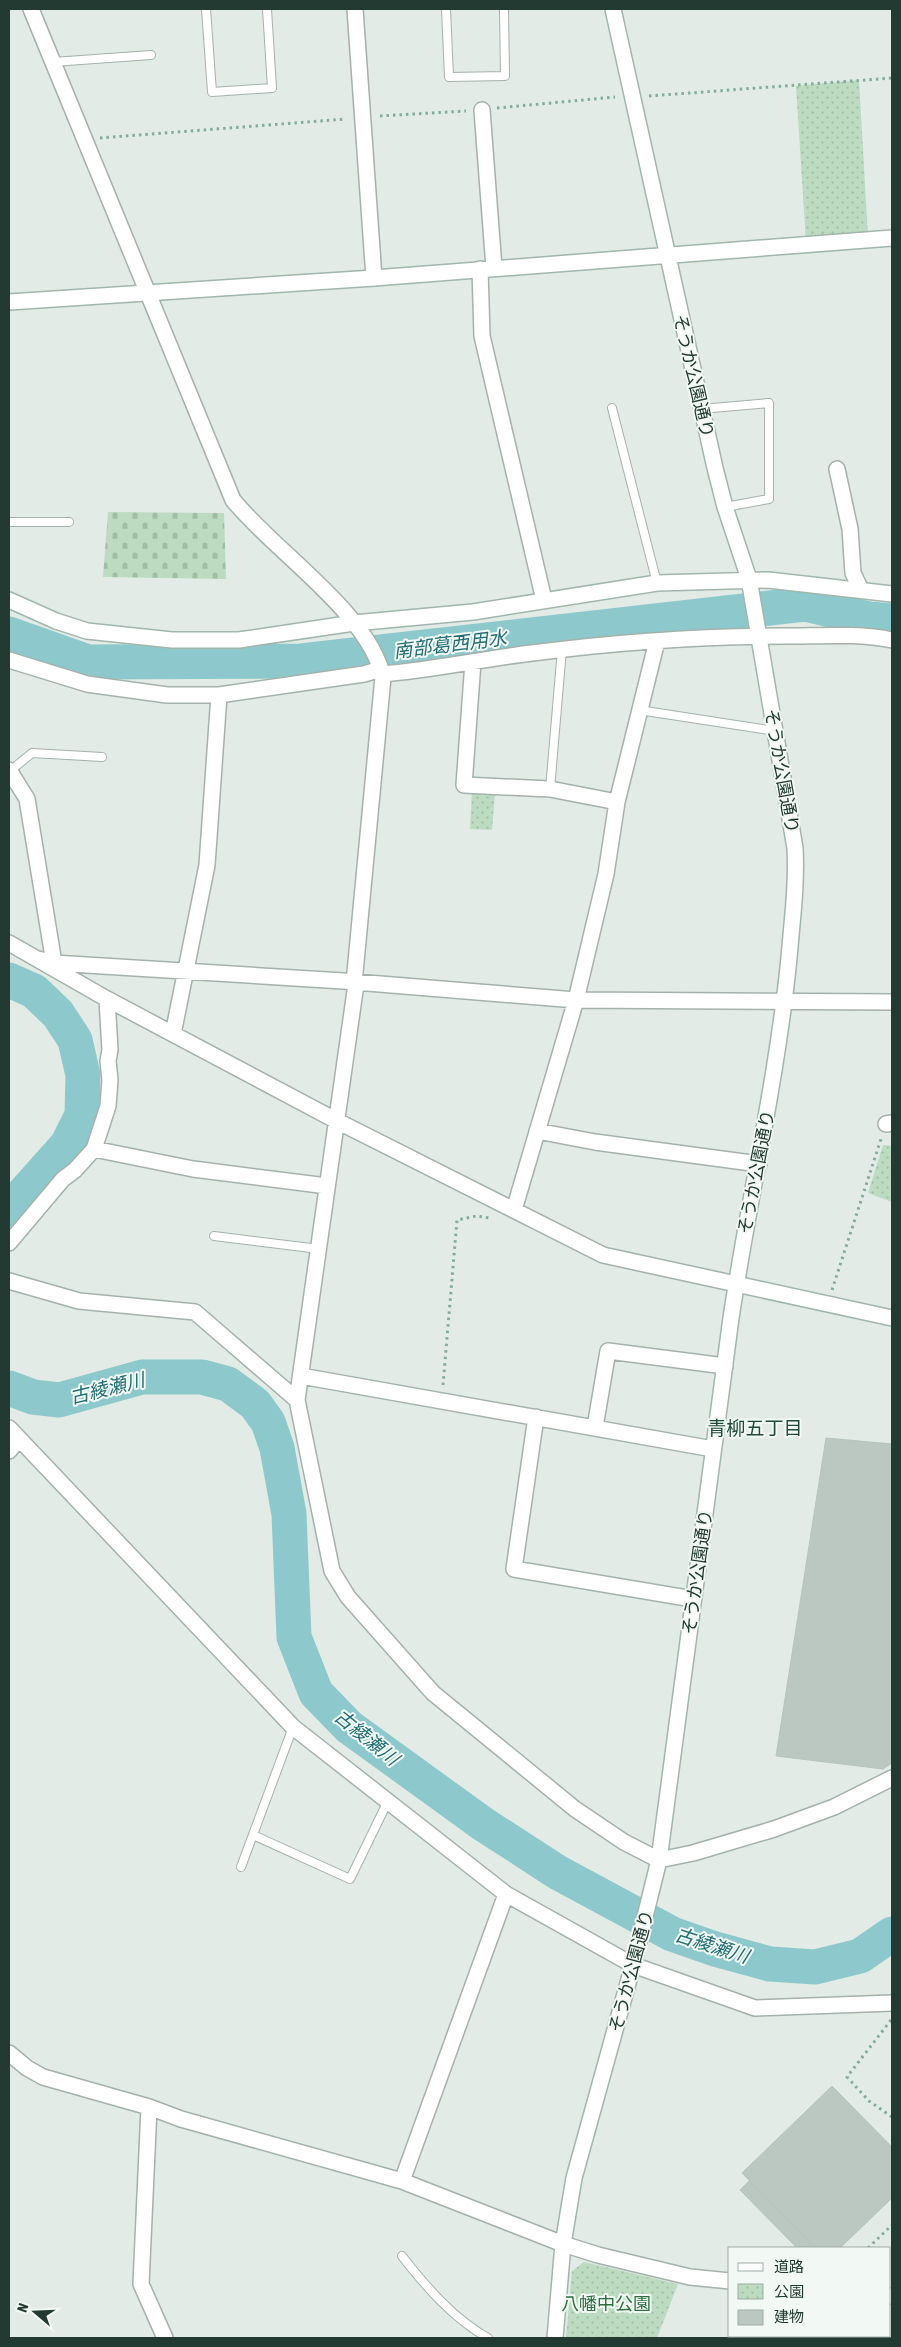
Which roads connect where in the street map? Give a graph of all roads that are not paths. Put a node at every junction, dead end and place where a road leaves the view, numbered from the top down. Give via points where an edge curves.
1 (31, 9) edge
2 (206, 9) edge
3 (267, 9) edge
4 (356, 9) edge
5 (446, 9) edge
6 (504, 9) edge
7 (613, 9) edge
8 (150, 55) dead end
9 (53, 62) junction
10 (482, 110) dead end
11 (892, 238) edge
12 (668, 255) junction
13 (487, 268) junction
14 (374, 278) junction
15 (149, 293) junction
16 (9, 302) edge
17 (612, 408) dead end
18 (701, 409) junction
19 (837, 470) dead end
20 (725, 507) junction
21 (9, 522) edge
22 (69, 522) dead end
23 (657, 583) junction
24 (750, 584) junction
25 (861, 590) junction
26 (892, 594) edge
27 (9, 600) edge
28 (544, 600) junction
29 (357, 626) junction
30 (759, 631) junction
31 (892, 640) edge
32 (657, 641) junction
33 (562, 649) junction
34 (9, 660) edge
35 (473, 662) junction
36 (382, 671) junction
37 (219, 696) junction
38 (639, 710) junction
39 (775, 731) junction
40 (102, 757) dead end
41 (9, 770) edge
42 (550, 789) junction
43 (618, 802) junction
44 (9, 943) edge
45 (38, 959) junction
46 (54, 964) junction
47 (186, 971) junction
48 (355, 984) junction
49 (107, 999) junction
50 (576, 1000) junction
51 (892, 1002) edge
52 (785, 1003) junction
53 (173, 1034) junction
54 (337, 1121) junction
55 (537, 1131) junction
56 (94, 1149) junction
57 (759, 1164) junction
58 (327, 1186) junction
59 (511, 1208) junction
60 (214, 1236) dead end
61 (9, 1244) edge
62 (319, 1249) junction
63 (9, 1281) edge
64 (736, 1284) junction
65 (892, 1318) edge
66 (725, 1366) junction
67 (301, 1376) junction
68 (296, 1400) junction
69 (536, 1416) junction
70 (595, 1427) junction
71 (14, 1433) edge
72 (713, 1448) junction
73 (9, 1451) edge
74 (693, 1599) junction
75 (293, 1727) junction
76 (892, 1778) edge
77 (388, 1802) junction
78 (253, 1835) junction
79 (659, 1860) junction
80 (241, 1867) dead end
81 (506, 1894) junction
82 (635, 1958) junction
83 (892, 2003) edge
84 (9, 2053) edge
85 (150, 2107) junction
86 (402, 2181) junction
87 (563, 2244) junction
88 (402, 2256) dead end
89 (728, 2281) edge
90 (165, 2338) edge
91 (488, 2338) edge
92 (555, 2338) edge

1 - 9 street
2 - 3 lane via 212,92 272,88
4 - 14 street
5 - 6 lane via 449,77 505,76
7 - 12 street, そうか公園通り
8 - 9 lane
9 - 15 street
10 - 13 street
11 - 12 street
12 - 13 street
12 - 18 street, そうか公園通り
13 - 14 street
13 - 28 street via 482,336
14 - 15 street
15 - 16 street
15 - 29 street via 233,500 251,523
17 - 23 lane
18 - 20 street, そうか公園通り
18 - 20 lane via 769,403 769,499
19 - 25 street via 850,529 853,573
20 - 24 street, そうか公園通り
21 - 22 lane
23 - 24 street
23 - 28 street
24 - 25 street
24 - 30 street, そうか公園通り
25 - 26 street
27 - 29 street via 87,631 172,640 239,640
28 - 29 street
29 - 36 street
30 - 31 street
30 - 32 street
30 - 39 street, そうか公園通り
32 - 33 street
32 - 38 street
33 - 35 street
33 - 42 lane
34 - 37 street via 117,690
35 - 36 street
35 - 42 street via 464,785
36 - 37 street
36 - 48 street
37 - 47 street via 207,865
38 - 39 lane
38 - 43 street
39 - 52 street, そうか公園通り via 796,848 797,884
40 - 41 lane via 32,753
41 - 46 street via 27,799
42 - 43 street
43 - 50 street via 606,874
44 - 45 street
45 - 46 street
45 - 49 street
46 - 47 street
47 - 48 street
47 - 53 street
48 - 50 street
48 - 54 street
49 - 53 street
49 - 56 street via 110,1050 108,1106
50 - 52 street
50 - 55 street
51 - 52 street
52 - 57 street, そうか公園通り
53 - 54 street
54 - 58 street
54 - 59 street
55 - 57 street
55 - 59 street
56 - 58 street via 193,1169
56 - 61 street via 63,1179
57 - 64 street, そうか公園通り
58 - 62 street
59 - 64 street via 603,1255
60 - 62 lane
62 - 67 street
63 - 68 street via 79,1300 195,1312
64 - 65 street
64 - 66 street, そうか公園通り
66 - 70 street via 608,1351
66 - 72 street, そうか公園通り
67 - 68 street
67 - 69 street
68 - 79 street via 332,1570 348,1597 433,1692 575,1809 624,1842
69 - 70 street
69 - 74 street via 514,1569
70 - 72 street
71 - 73 street
71 - 75 street
72 - 74 street, そうか公園通り
74 - 79 street, そうか公園通り
75 - 77 street
75 - 78 lane
76 - 79 street via 834,1808 693,1853
77 - 78 lane via 350,1879
77 - 81 street
78 - 80 lane
79 - 82 street, そうか公園通り
81 - 82 street
81 - 86 street
82 - 83 street via 755,2008
82 - 87 street, そうか公園通り via 574,2178
84 - 85 street via 43,2076
85 - 86 street via 181,2119
85 - 90 street via 141,2284
86 - 87 street
87 - 89 street via 690,2277
87 - 92 street, そうか公園通り
88 - 91 lane via 453,2313

